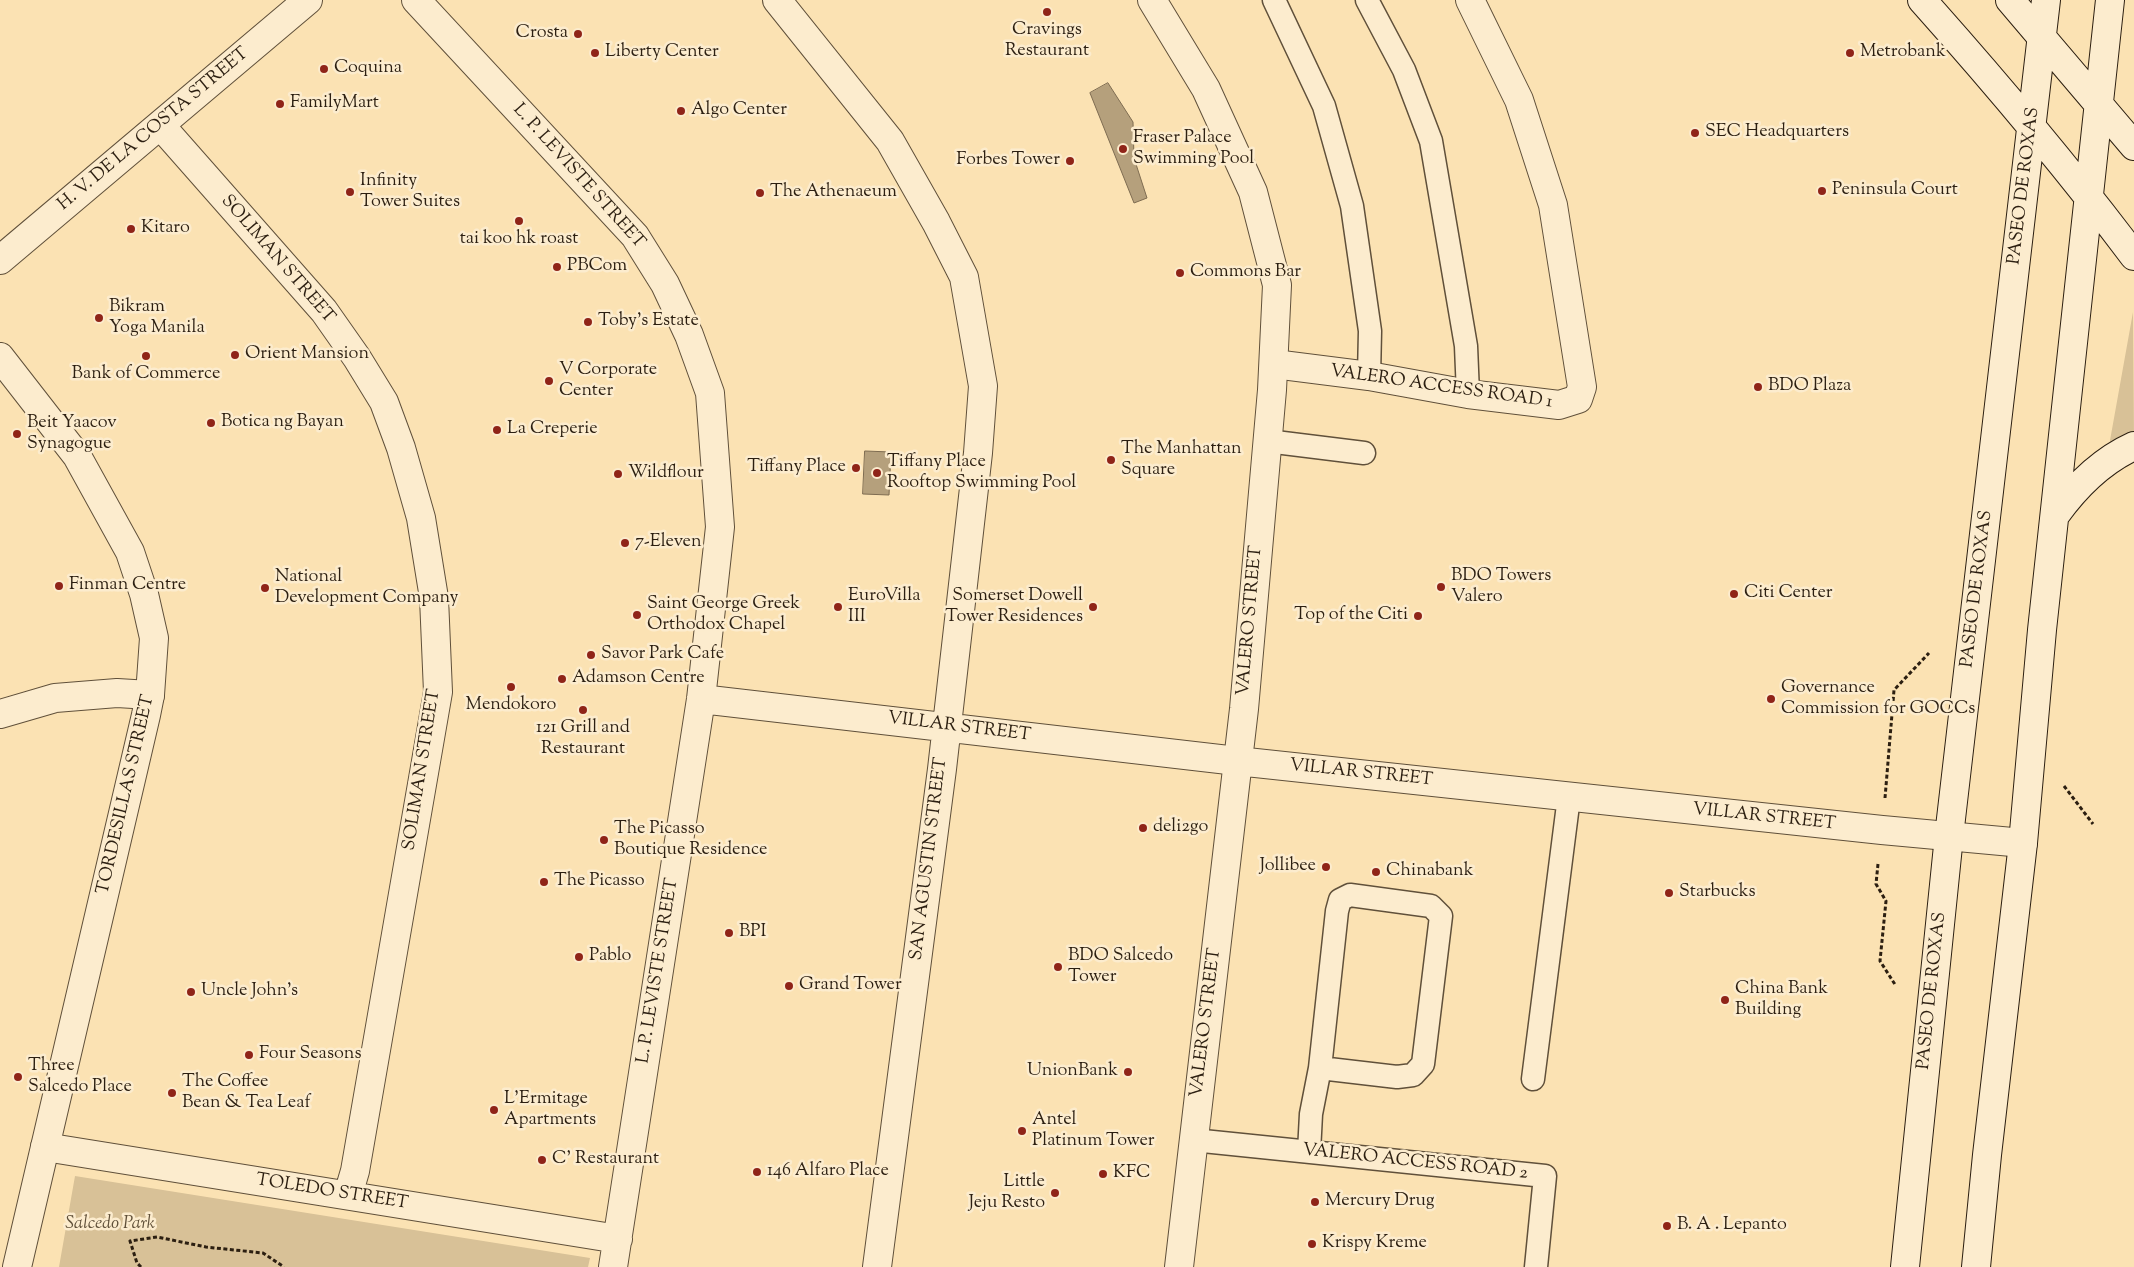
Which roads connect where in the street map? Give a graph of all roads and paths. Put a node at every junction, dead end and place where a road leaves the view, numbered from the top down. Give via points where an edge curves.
1 (308, 0) edge
2 (416, 0) edge
3 (777, 0) edge
4 (1152, 0) edge
5 (1274, 0) edge
6 (1367, 0) edge
7 (1470, 0) edge
8 (1922, 0) edge
9 (2010, 0) edge
10 (2046, 0) edge
11 (2110, 0) edge
12 (2042, 37) junction
13 (2100, 106) junction
14 (161, 126) junction
15 (2032, 126) junction
16 (2134, 146) edge
17 (2089, 197) junction
18 (2134, 256) edge
19 (0, 260) edge
20 (0, 357) edge
21 (1274, 364) junction
22 (1369, 376) junction
23 (1468, 394) junction
24 (1267, 441) junction
25 (2134, 446) edge
26 (1364, 454) dead end
27 (2056, 514) junction
28 (150, 695) junction
29 (701, 699) junction
30 (0, 714) edge
31 (946, 727) junction
32 (1238, 761) junction
33 (2065, 779) dead end
34 (1569, 796) junction
35 (2093, 824) dead end
36 (1949, 836) junction
37 (2023, 843) junction
38 (1320, 1068) junction
39 (1533, 1079) dead end
40 (1193, 1140) junction
41 (45, 1147) junction
42 (1309, 1152) junction
43 (348, 1195) junction
44 (618, 1239) junction
45 (17, 1267) edge
46 (141, 1267) edge
47 (284, 1267) edge
48 (613, 1267) edge
49 (877, 1267) edge
50 (1179, 1267) edge
51 (1536, 1267) edge
52 (1905, 1267) edge
53 (1976, 1267) edge

1 - 14 street, H. V. DE LA COSTA STREET
2 - 29 street, L. P. LEVISTE STREET via 635,236 665,284 689,335 710,393 720,528
3 - 31 street, SAN AGUSTIN STREET via 890,141 964,277 982,386
4 - 21 street, VALERO STREET via 1206,89 1254,192 1277,285
5 - 22 lane via 1324,106 1352,206 1370,331
6 - 23 lane via 1404,70 1431,141 1466,346
7 - 23 street, VALERO ACCESS ROAD 1 via 1519,100 1553,205 1582,387 1578,399 1559,406
8 - 15 street
9 - 12 street
10 - 12 street, PASEO DE ROXAS
11 - 13 street
12 - 13 street
12 - 15 street, PASEO DE ROXAS
13 - 16 street
13 - 17 street
14 - 19 street, H. V. DE LA COSTA STREET
14 - 43 street, SOLIMAN STREET via 324,310 357,358 384,402 421,518 434,598 438,692 355,1171
15 - 17 street
15 - 36 street, PASEO DE ROXAS
17 - 18 street
17 - 27 street
20 - 28 street, TORDESILLAS STREET via 77,456 130,552 154,638
21 - 22 street, VALERO ACCESS ROAD 1
21 - 24 street, VALERO STREET
22 - 23 street, VALERO ACCESS ROAD 1
24 - 26 lane
24 - 32 street, VALERO STREET
25 - 27 street via 2103,464 2077,486
27 - 37 street
28 - 30 street via 117,693 55,698
28 - 41 street, TORDESILLAS STREET
29 - 31 street, VILLAR STREET
29 - 44 street, L. P. LEVISTE STREET
31 - 32 street, VILLAR STREET
31 - 49 street, SAN AGUSTIN STREET
32 - 34 street, VILLAR STREET
32 - 40 street, VALERO STREET
33 - 35 path via 2064,788
34 - 36 street, VILLAR STREET
34 - 39 lane
36 - 37 street, VILLAR STREET
36 - 52 street, PASEO DE ROXAS
37 - 53 street
38 - 38 lane via 1397,1077 1413,1076 1423,1064 1441,916 1431,906 1350,895 1340,900
38 - 42 lane via 1311,1114
40 - 42 lane, VALERO ACCESS ROAD 2
40 - 50 street, VALERO STREET
41 - 43 street, TOLEDO STREET
41 - 45 street, TORDESILLAS STREET
42 - 51 lane, VALERO ACCESS ROAD 2 via 1545,1176
43 - 44 street, TOLEDO STREET
44 - 48 street, L. P. LEVISTE STREET
46 - 47 path via 130,1241 156,1237 263,1253

